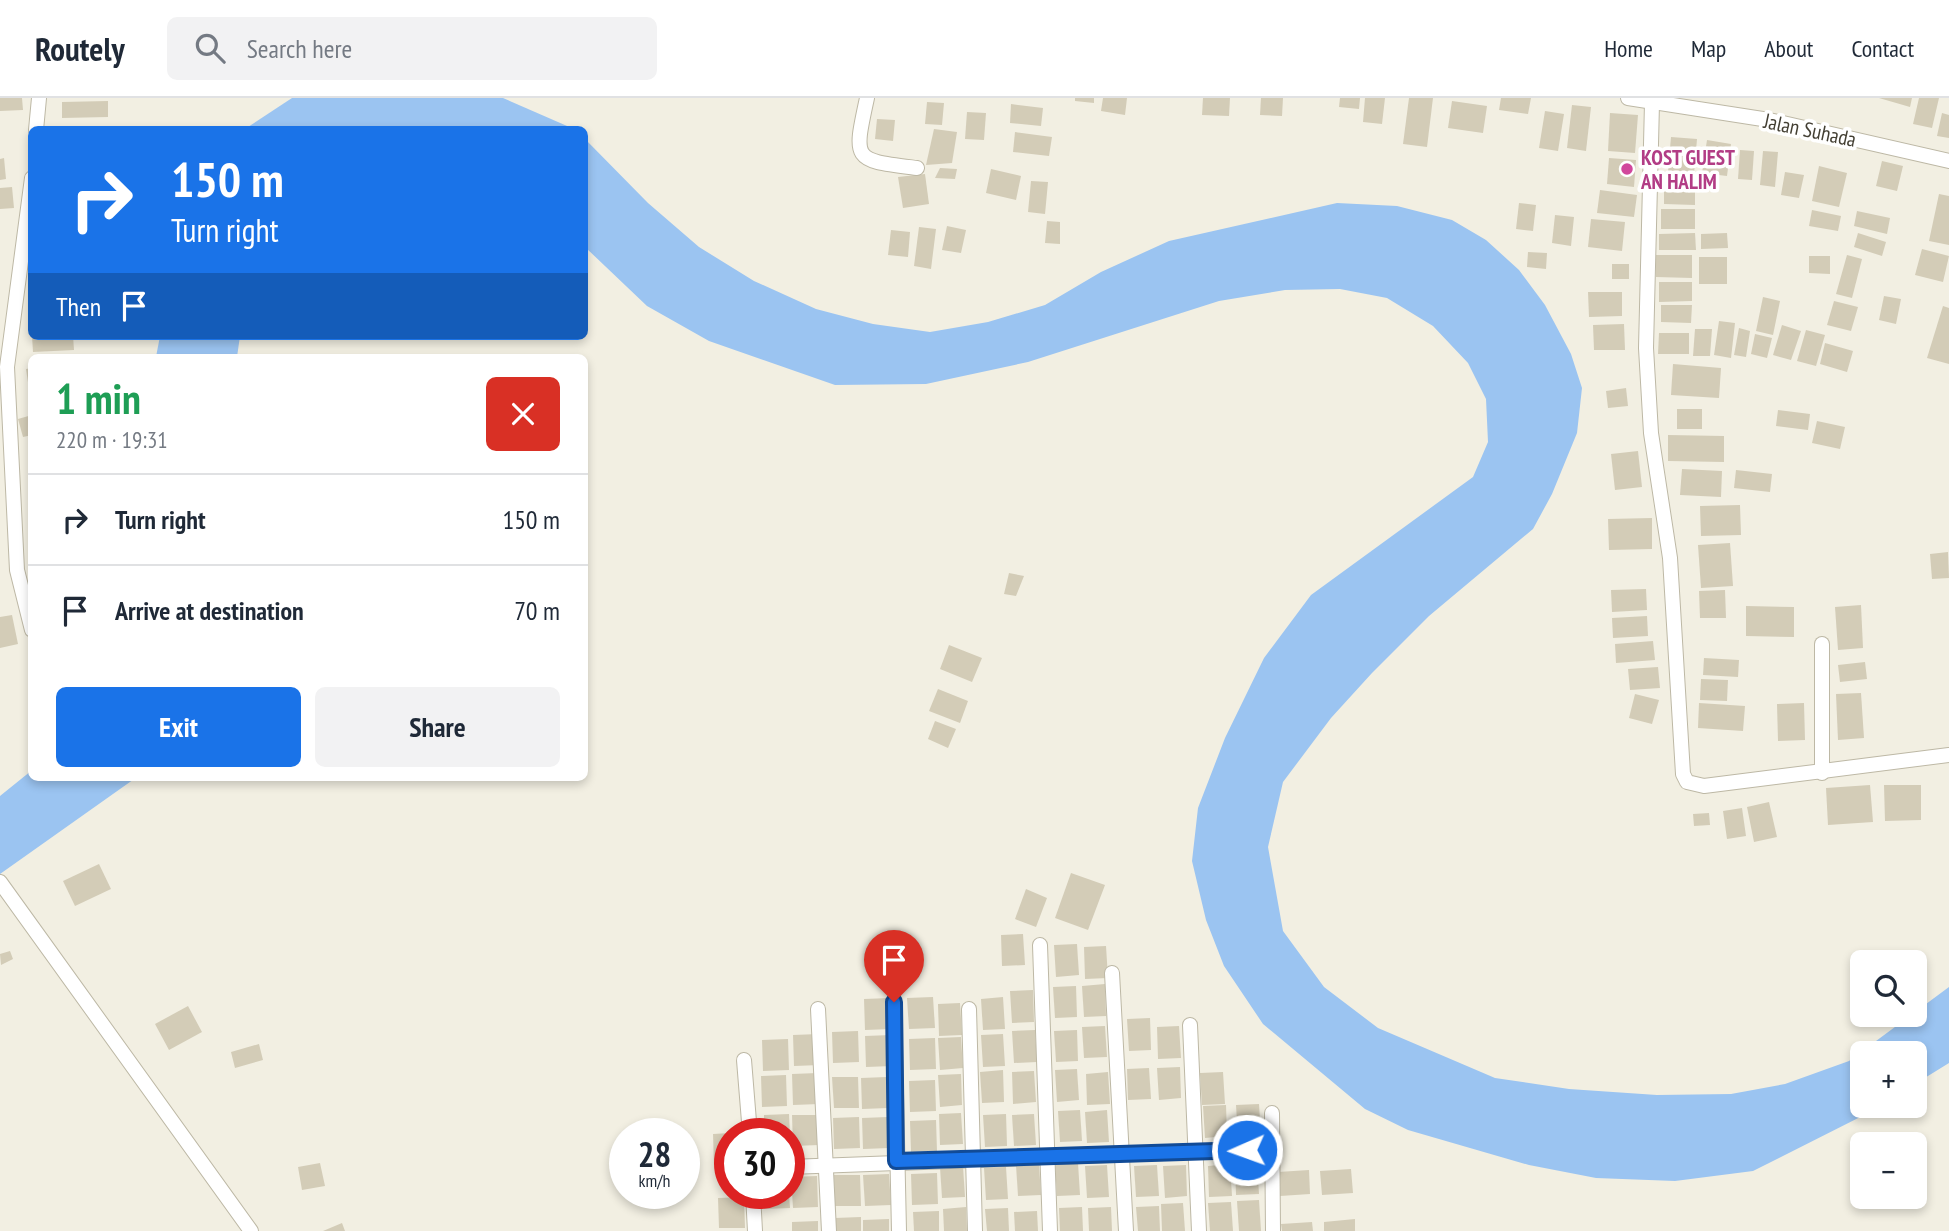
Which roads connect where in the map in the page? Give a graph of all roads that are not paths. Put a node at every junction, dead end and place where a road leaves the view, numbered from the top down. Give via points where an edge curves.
1 (39, 98) edge
2 (867, 98) edge
3 (1628, 98) edge
4 (1652, 103) junction
5 (36, 126) edge
6 (1949, 161) edge
7 (917, 169) dead end
8 (28, 208) edge
9 (28, 614) edge
10 (1822, 644) dead end
11 (1949, 755) edge
12 (1822, 773) junction
13 (1, 883) edge
14 (1040, 945) dead end
15 (1112, 973) dead end
16 (894, 1002) dead end
17 (818, 1009) dead end
18 (969, 1009) dead end
19 (1189, 1026) dead end
20 (744, 1060) dead end
21 (1272, 1113) dead end
22 (749, 1118) edge
23 (1272, 1149) junction
24 (1197, 1151) junction
25 (1122, 1154) junction
26 (1048, 1156) junction
27 (973, 1160) junction
28 (896, 1161) junction
29 (827, 1164) junction
30 (805, 1166) edge
31 (754, 1209) edge
32 (251, 1231) edge
33 (755, 1231) edge
34 (829, 1231) edge
35 (900, 1231) edge
36 (975, 1231) edge
37 (1050, 1231) edge
38 (1126, 1231) edge
39 (1199, 1231) edge
40 (1273, 1231) edge

1 - 5 street
2 - 7 street via 858,145 862,157
3 - 4 street, Jalan Suhada
4 - 6 street, Jalan Suhada via 1769,120
4 - 12 street via 1646,348 1651,433 1670,558 1683,774 1687,782 1704,786
8 - 9 street via 7,367 17,570
10 - 12 street
11 - 12 street
13 - 32 street
14 - 26 street
15 - 25 street
16 - 28 street
17 - 29 street
18 - 27 street
19 - 24 street
20 - 22 street
21 - 23 street
23 - 24 street
23 - 40 street
24 - 25 street
24 - 39 street
25 - 26 street
25 - 38 street
26 - 27 street
26 - 37 street
27 - 28 street
27 - 36 street
28 - 29 street
28 - 35 street
29 - 30 street
29 - 34 street
31 - 33 street

